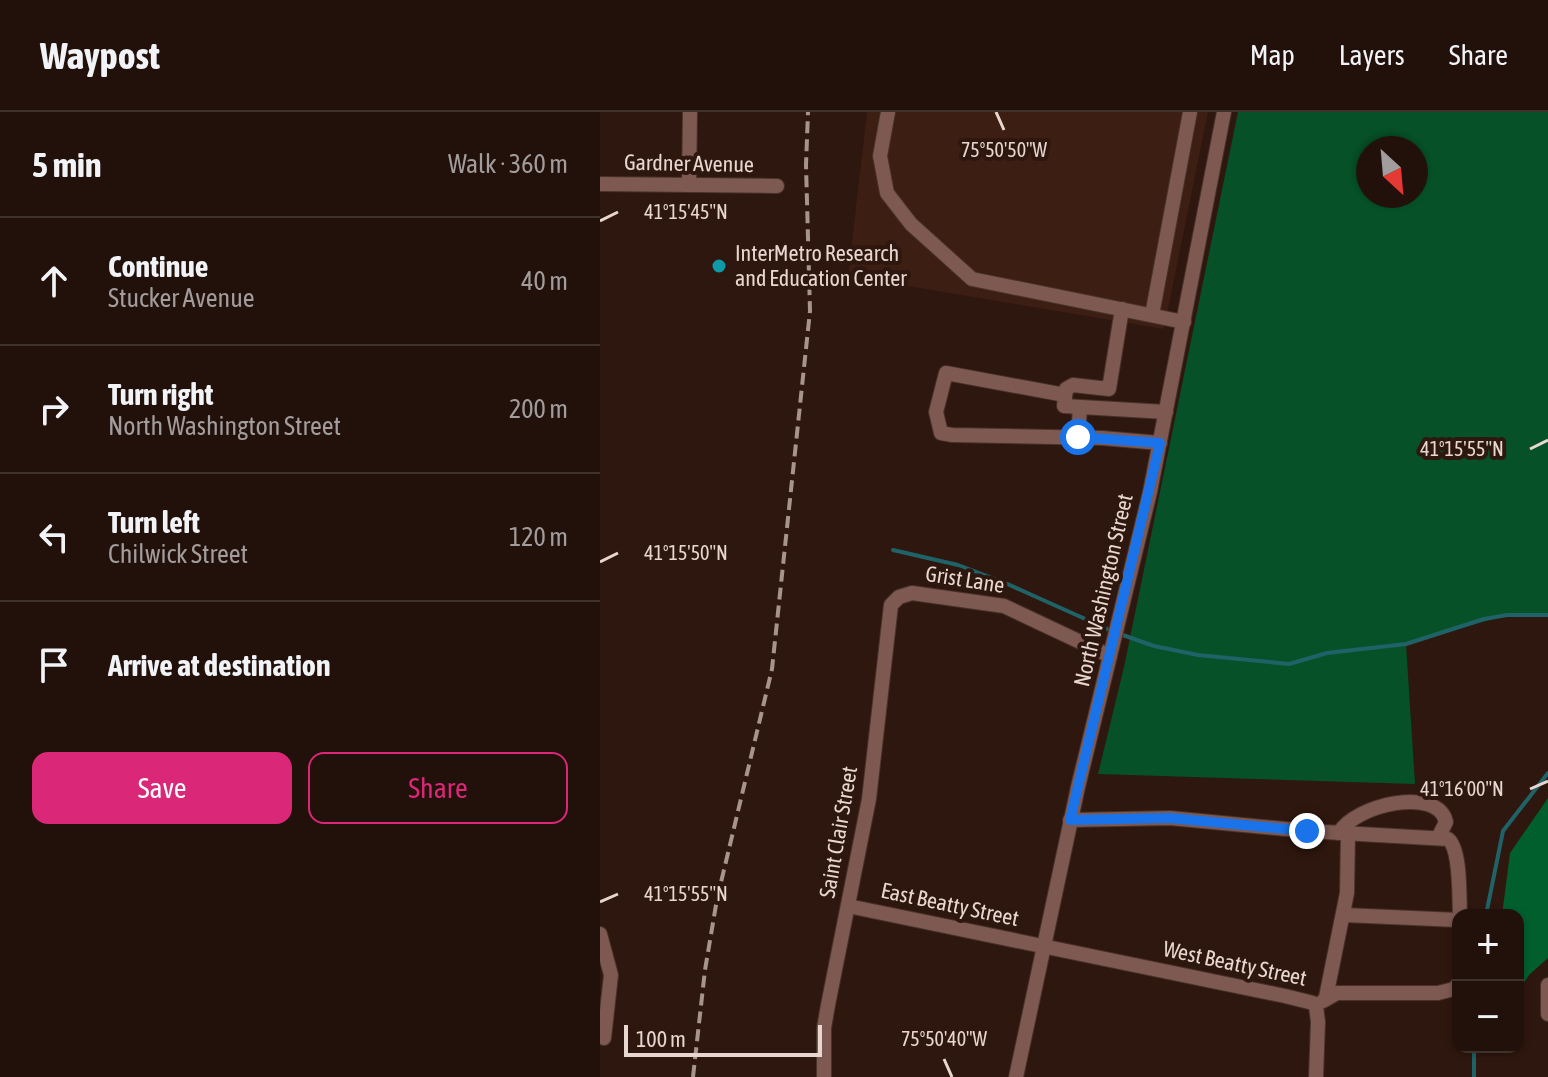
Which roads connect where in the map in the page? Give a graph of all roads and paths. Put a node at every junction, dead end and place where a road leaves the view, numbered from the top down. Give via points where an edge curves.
1 (690, 112) edge
2 (888, 112) edge
3 (1190, 112) edge
4 (1224, 112) edge
5 (600, 184) edge
6 (689, 185) junction
7 (777, 186) dead end
8 (1122, 309) junction
9 (1152, 315) junction
10 (1184, 322) junction
11 (1065, 395) junction
12 (1080, 407) junction
13 (1166, 412) junction
14 (1078, 437) junction
15 (1160, 443) junction
16 (899, 597) joint
17 (1110, 656) junction
18 (1070, 820) junction
19 (1343, 833) junction
20 (1438, 838) junction
21 (848, 906) junction
22 (1458, 909) edge
23 (1344, 915) junction
24 (1452, 918) edge
25 (600, 935) edge
26 (1043, 946) junction
27 (1548, 985) edge
28 (1452, 990) edge
29 (1321, 1002) junction
30 (1548, 1014) edge
31 (604, 1038) dead end
32 (824, 1077) edge
33 (1016, 1077) edge
34 (1316, 1077) edge

1 - 6 street
2 - 8 street via 880,156 887,193 911,224 972,279
3 - 9 street
4 - 10 street, North Washington Street
5 - 6 street, Gardner Avenue
6 - 7 street, Gardner Avenue
8 - 9 street
8 - 11 street via 1109,389 1073,385
9 - 10 street
10 - 13 street, North Washington Street
11 - 12 street via 1064,406
11 - 14 street via 946,373 936,412 941,433 952,435
12 - 13 street
12 - 14 street
13 - 15 street, North Washington Street
14 - 15 street
15 - 17 street, North Washington Street
16 - 17 street, Grist Lane via 912,593 1004,606
16 - 21 street, Saint Clair Street via 891,605 869,799
17 - 18 street, North Washington Street
18 - 19 street via 1170,818
18 - 26 street, North Washington Street
19 - 20 street
19 - 20 street via 1349,820 1366,810 1415,803 1444,813 1446,822
19 - 23 street
20 - 22 street via 1453,843
21 - 26 street, East Beatty Street
21 - 32 street, Saint Clair Street via 824,1028
23 - 24 street
23 - 29 street
25 - 31 street via 611,975
26 - 29 street, West Beatty Street
26 - 33 street, North Washington Street
27 - 30 street
28 - 29 street, West Beatty Street via 1337,993
29 - 34 street

